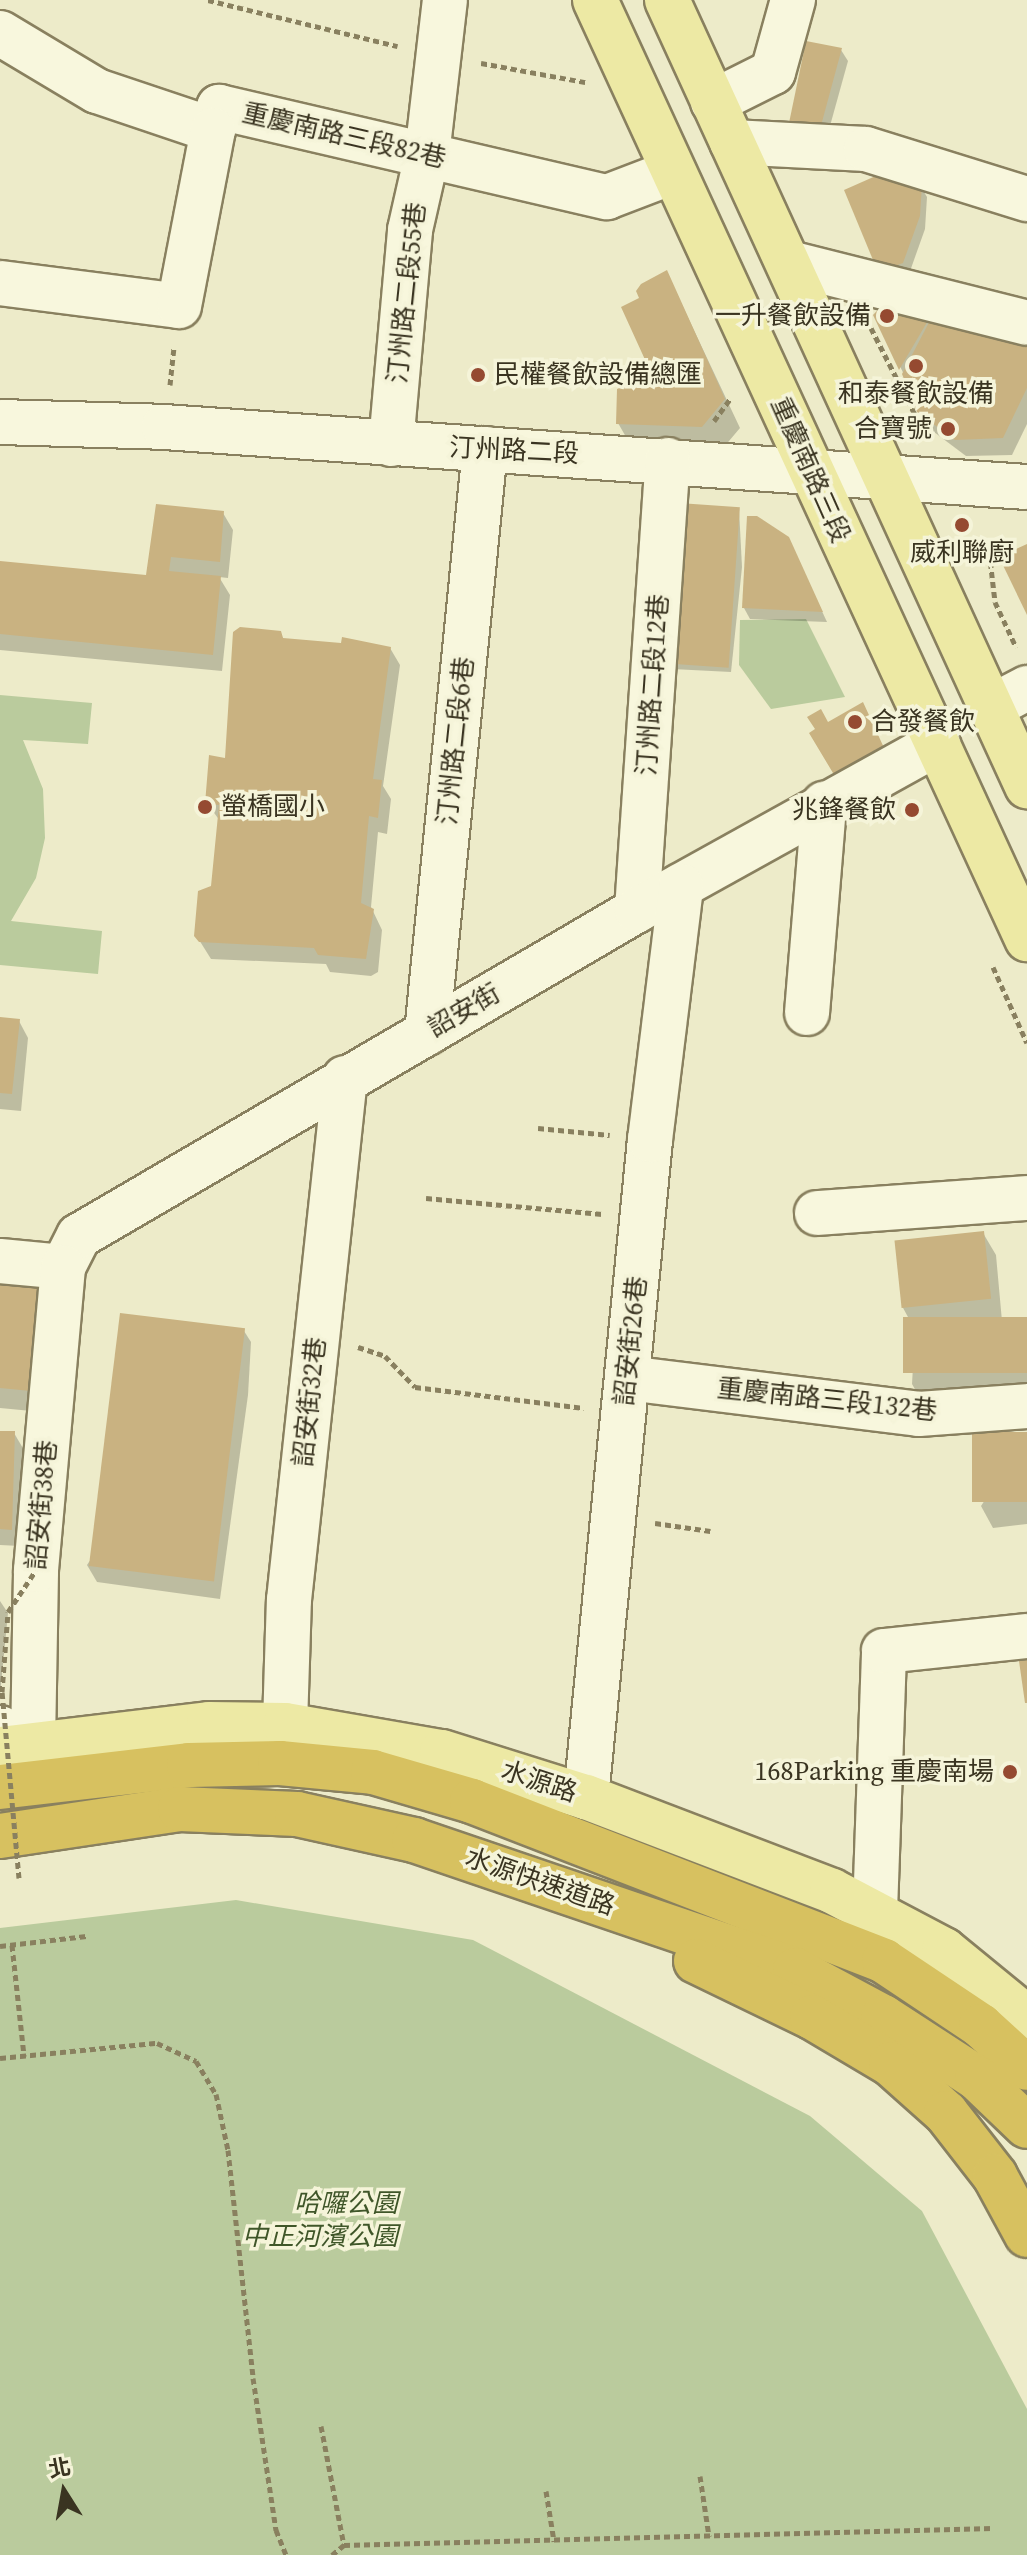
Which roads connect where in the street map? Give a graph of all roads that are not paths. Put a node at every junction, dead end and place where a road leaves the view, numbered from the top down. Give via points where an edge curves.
1 (445, 0) edge
2 (595, 0) edge
3 (667, 0) edge
4 (793, 0) edge
5 (0, 33) edge
6 (713, 102) junction
7 (213, 130) junction
8 (732, 142) junction
9 (427, 155) junction
10 (672, 172) junction
11 (1027, 199) edge
12 (789, 263) junction
13 (0, 283) edge
14 (1027, 323) edge
15 (0, 422) edge
16 (391, 444) junction
17 (485, 449) junction
18 (668, 460) junction
19 (814, 474) junction
20 (885, 476) junction
21 (1027, 487) edge
22 (1013, 684) edge
23 (938, 743) junction
24 (1027, 786) edge
25 (824, 804) junction
26 (681, 886) junction
27 (637, 910) junction
28 (1027, 939) edge
29 (807, 1013) dead end
30 (427, 1033) junction
31 (345, 1078) junction
32 (1027, 1198) edge
33 (817, 1213) dead end
34 (0, 1261) edge
35 (63, 1267) junction
36 (626, 1396) junction
37 (1027, 1406) edge
38 (18, 1568) edge
39 (1027, 1636) edge
40 (285, 1725) junction
41 (11, 1740) edge
42 (0, 1787) edge
43 (586, 1797) junction
44 (0, 1836) edge
45 (510, 1871) junction
46 (875, 1911) junction
47 (1027, 2018) edge
48 (1027, 2068) edge
49 (1027, 2126) edge
50 (1027, 2235) edge

1 - 9 street, 汀州路二段55巷
2 - 10 main road, 重慶南路三段
3 - 6 main road
4 - 6 street via 773,72
5 - 7 street, 重慶南路三段82巷 via 97,91
6 - 8 main road
7 - 9 street, 重慶南路三段82巷 via 219,107
7 - 13 street via 179,306
8 - 11 street via 866,149
8 - 12 main road
9 - 10 street, 重慶南路三段82巷 via 607,197
9 - 16 street, 汀州路二段55巷 via 410,230
10 - 19 main road, 重慶南路三段
12 - 14 street
12 - 20 main road
15 - 16 street, 汀州路二段 via 164,427
16 - 17 street, 汀州路二段
17 - 18 street, 汀州路二段
17 - 30 street, 汀州路二段6巷
18 - 19 street, 汀州路二段
18 - 27 street, 汀州路二段12巷
19 - 20 street, 汀州路二段
19 - 23 main road, 重慶南路三段
20 - 21 street, 汀州路二段
20 - 22 main road
22 - 24 main road
23 - 25 street, 詔安街
23 - 28 main road, 重慶南路三段
25 - 26 street, 詔安街
25 - 29 street
26 - 27 street, 詔安街
26 - 36 street, 詔安街26巷
27 - 30 street, 詔安街
30 - 31 street, 詔安街
31 - 35 street, 詔安街 via 79,1236
31 - 40 street, 詔安街32巷 via 289,1600
32 - 33 street
34 - 35 street
35 - 38 street, 詔安街38巷
36 - 37 street, 重慶南路三段132巷 via 919,1414
36 - 43 street, 詔安街26巷
38 - 41 street, 詔安街38巷
39 - 46 street via 884,1651
40 - 41 main road, 水源路 via 209,1724
40 - 43 main road, 水源路 via 442,1752
42 - 48 highway, 水源快速道路 via 189,1765 280,1763 373,1772 472,1801 884,1961 981,2026
43 - 46 main road, 水源路
44 - 45 highway, 水源快速道路 via 180,1809 297,1814 414,1840
45 - 49 highway, 水源快速道路 via 795,1970 883,2017 977,2078
45 - 50 highway via 812,2017 891,2064 946,2113 995,2176
46 - 47 main road, 水源路 via 944,1950

